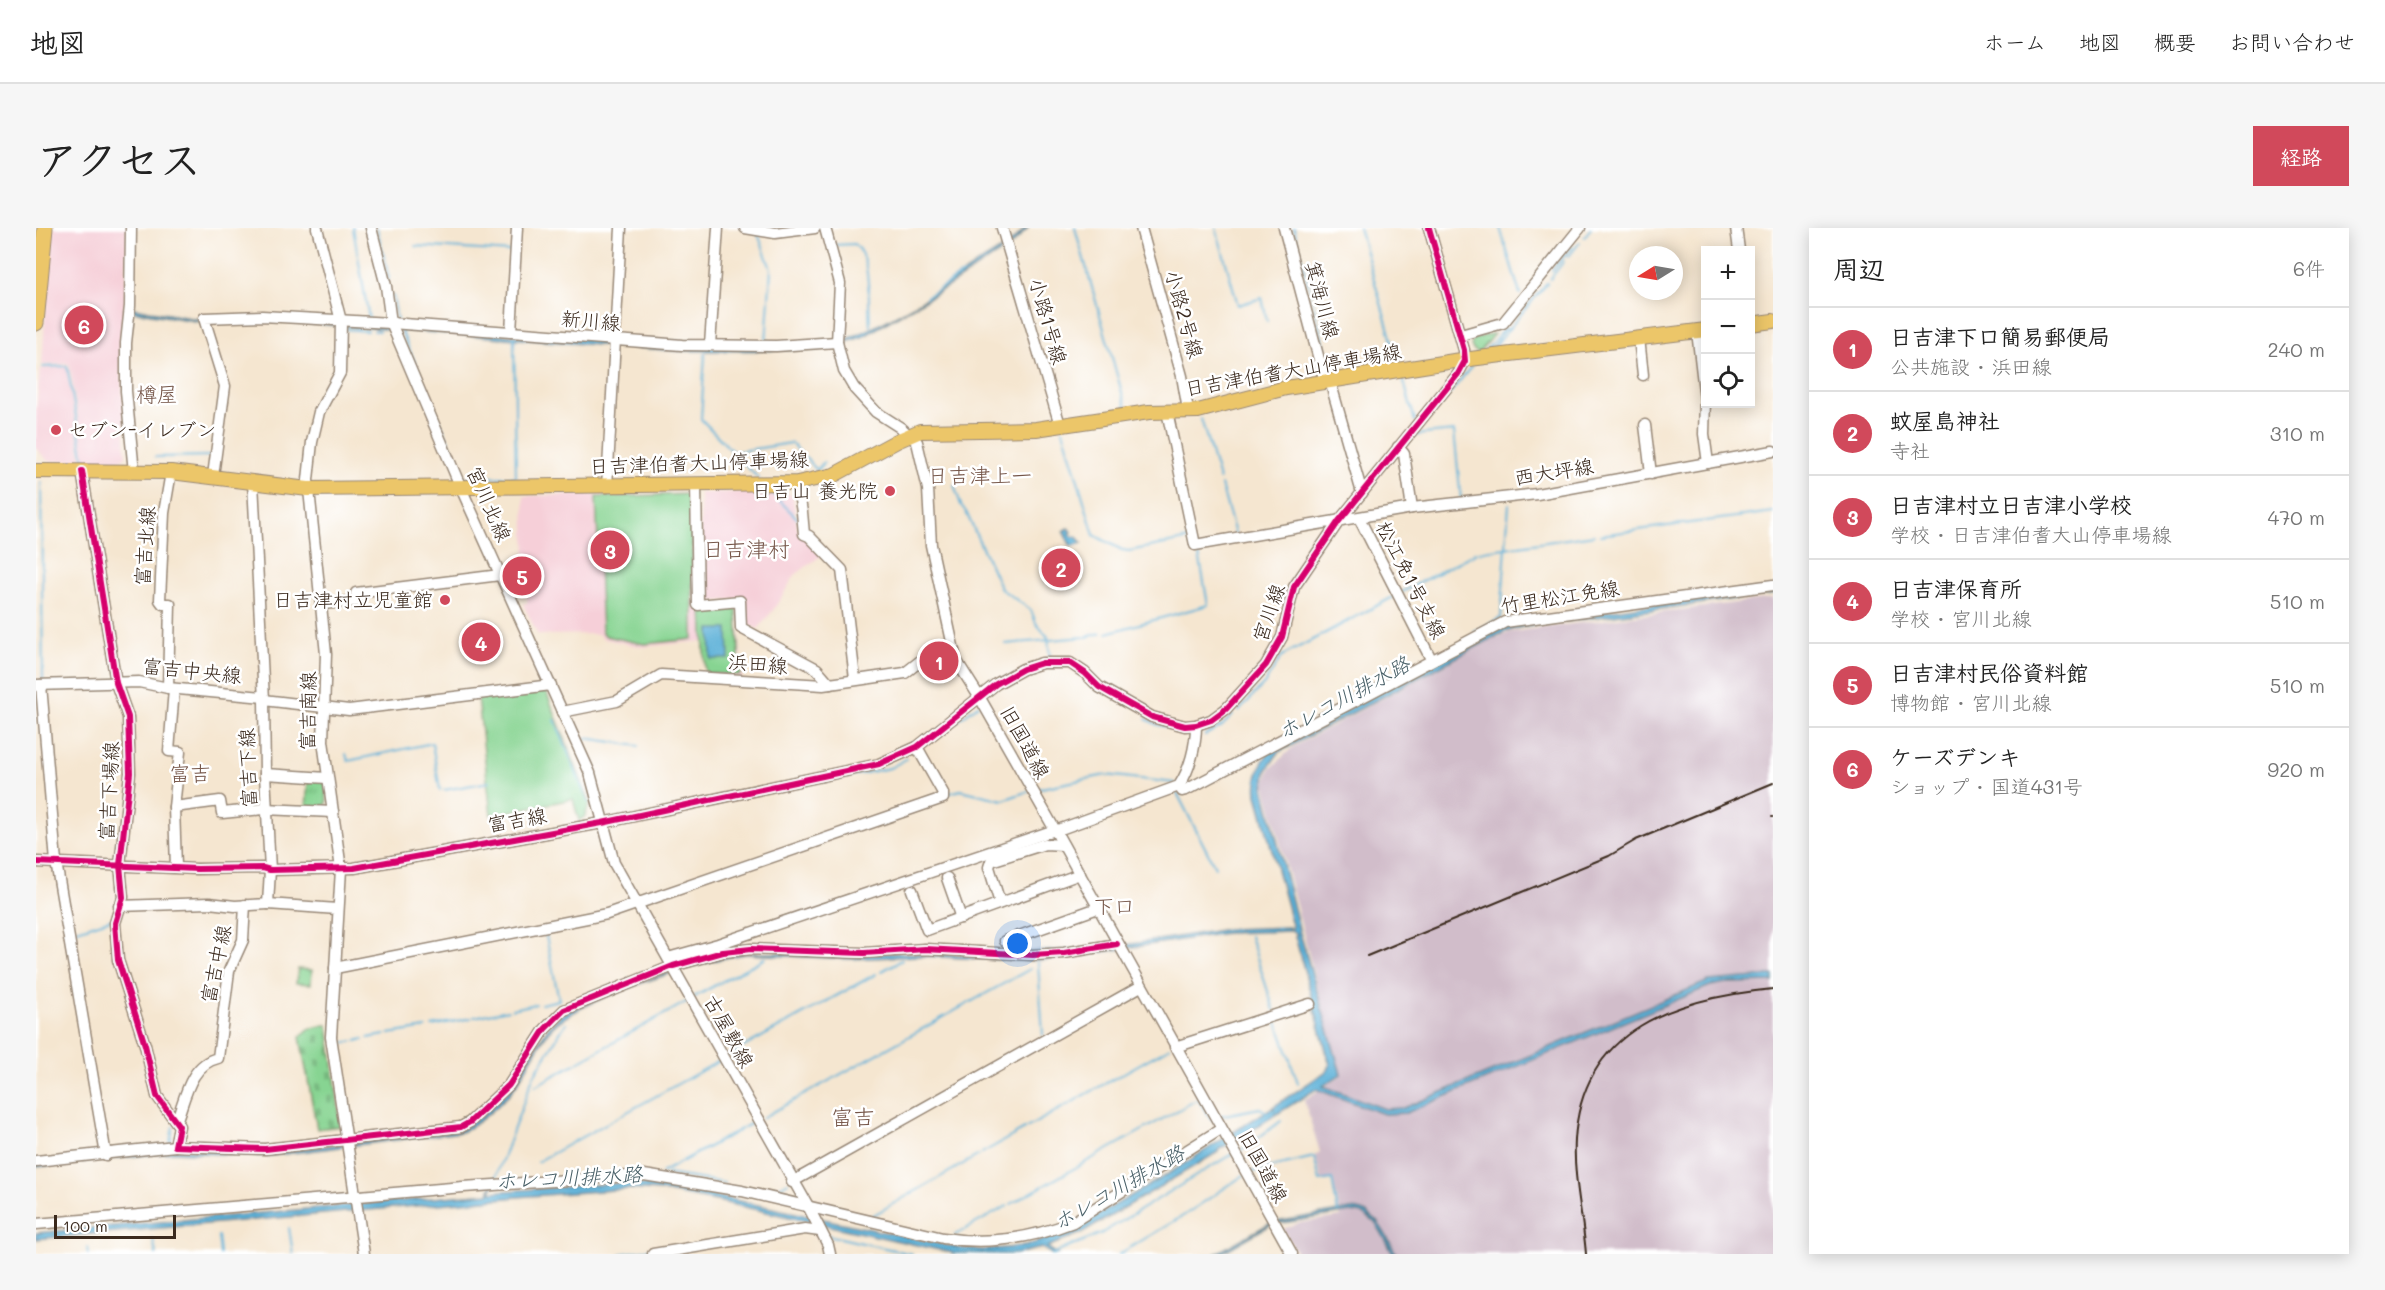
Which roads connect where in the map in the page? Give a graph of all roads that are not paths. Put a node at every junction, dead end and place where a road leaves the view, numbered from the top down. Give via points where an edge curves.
1 (45, 228) edge
2 (132, 228) edge
3 (318, 228) edge
4 (371, 228) edge
5 (517, 228) edge
6 (621, 228) edge
7 (718, 228) edge
8 (745, 228) edge
9 (815, 228) edge
10 (825, 228) edge
11 (1002, 228) edge
12 (1141, 228) edge
13 (1284, 228) edge
14 (1429, 228) edge
15 (1581, 228) edge
16 (1736, 228) edge
17 (1571, 233) edge
18 (1738, 246) edge
19 (341, 321) junction
20 (1773, 321) edge
21 (36, 323) edge
22 (392, 323) junction
23 (1755, 323) edge
24 (1701, 330) edge
25 (511, 332) junction
26 (1461, 335) junction
27 (1640, 338) junction
28 (613, 341) junction
29 (837, 342) junction
30 (710, 345) junction
31 (1702, 354) edge
32 (1465, 361) junction
33 (1643, 375) dead end
34 (1327, 382) junction
35 (1188, 410) junction
36 (1167, 411) junction
37 (1060, 425) junction
38 (1645, 425) dead end
39 (909, 435) junction
40 (1398, 447) junction
41 (1773, 451) edge
42 (1708, 463) junction
43 (36, 471) edge
44 (82, 471) junction
45 (134, 472) junction
46 (171, 472) junction
47 (1651, 474) junction
48 (213, 476) junction
49 (253, 482) junction
50 (796, 483) junction
51 (696, 485) junction
52 (607, 487) junction
53 (461, 488) junction
54 (308, 489) junction
55 (1362, 493) junction
56 (1412, 508) junction
57 (1359, 518) junction
58 (1339, 521) junction
59 (500, 575) junction
60 (1773, 585) edge
61 (321, 604) junction
62 (952, 647) junction
63 (1431, 659) junction
64 (855, 679) junction
65 (116, 683) junction
66 (830, 684) junction
67 (39, 685) edge
68 (551, 685) junction
69 (171, 688) junction
70 (980, 698) junction
71 (264, 699) junction
72 (325, 709) junction
73 (562, 711) junction
74 (1196, 725) junction
75 (917, 747) junction
76 (265, 774) junction
77 (327, 778) junction
78 (1179, 786) junction
79 (174, 807) junction
80 (267, 810) junction
81 (333, 812) junction
82 (602, 823) junction
83 (1055, 831) junction
84 (1063, 845) junction
85 (36, 862) edge
86 (56, 862) junction
87 (120, 865) junction
88 (176, 867) junction
89 (341, 869) junction
90 (270, 870) junction
91 (1080, 874) junction
92 (947, 878) dead end
93 (912, 890) dead end
94 (1000, 903) junction
95 (268, 904) junction
96 (637, 904) junction
97 (245, 905) junction
98 (119, 906) junction
99 (1098, 908) junction
100 (337, 909) junction
101 (961, 918) junction
102 (1005, 941) dead end
103 (1117, 944) junction
104 (670, 962) junction
105 (335, 968) junction
106 (1141, 986) junction
107 (1310, 1004) dead end
108 (1175, 1047) junction
109 (176, 1122) junction
110 (1223, 1132) junction
111 (346, 1139) junction
112 (175, 1146) junction
113 (106, 1155) junction
114 (36, 1161) edge
115 (792, 1182) junction
116 (355, 1199) junction
117 (809, 1208) junction
118 (36, 1224) edge
119 (818, 1229) junction
120 (364, 1254) edge
121 (653, 1254) edge
122 (830, 1254) edge
123 (1292, 1254) edge

1 - 21 highway
2 - 45 street via 126,367
3 - 19 street, 富吉南線
4 - 22 street, 宮川北線
5 - 25 street
6 - 28 street
7 - 30 street
8 - 9 street via 776,233
10 - 29 street, 旧国道線 via 840,283
11 - 37 street, 小路1号線
12 - 35 street, 小路2号線
13 - 34 street, 箕海川線
14 - 26 street
15 - 17 street
16 - 18 street
17 - 26 street via 1503,323
19 - 22 street, 新川線
19 - 48 street, 新川線 via 262,316 204,318 225,386
19 - 54 street, 富吉南線 via 340,373 319,412
20 - 23 main road
22 - 25 street, 新川線
22 - 53 street, 宮川北線
24 - 27 main road, 日吉津伯耆大山停車場線
25 - 28 street, 新川線
26 - 32 street
27 - 32 main road, 日吉津伯耆大山停車場線
27 - 33 street
28 - 30 street, 新川線
28 - 52 street
29 - 30 street, 新川線
29 - 39 street, 旧国道線 via 844,370 854,388 876,412
31 - 42 street
32 - 34 main road, 日吉津伯耆大山停車場線
32 - 40 street, 宮川線
34 - 35 main road, 日吉津伯耆大山停車場線
34 - 55 street, 箕海川線
35 - 36 main road, 日吉津伯耆大山停車場線
36 - 37 main road, 日吉津伯耆大山停車場線
36 - 58 street, 西大坪線 via 1195,544
37 - 39 main road, 日吉津伯耆大山停車場線 via 920,431
38 - 47 street
39 - 50 main road, 日吉津伯耆大山停車場線 via 834,475
39 - 62 street, 旧国道線 via 917,442 928,489 931,545
40 - 55 street, 宮川線
40 - 56 street via 1404,454
41 - 42 street, 西大坪線
42 - 47 street, 西大坪線
43 - 44 main road, 日吉津伯耆大山停車場線
44 - 45 main road, 日吉津伯耆大山停車場線
44 - 65 street, 富吉下場線
45 - 46 main road, 日吉津伯耆大山停車場線
46 - 48 main road, 日吉津伯耆大山停車場線
46 - 69 street, 富吉北線 via 164,513 160,600 170,604
47 - 56 street, 西大坪線 via 1541,494
48 - 49 main road, 日吉津伯耆大山停車場線
49 - 54 main road, 日吉津伯耆大山停車場線
49 - 71 street, 富吉下線
50 - 51 main road, 日吉津伯耆大山停車場線
50 - 64 street via 804,534 842,570
51 - 52 main road, 日吉津伯耆大山停車場線
51 - 66 street via 698,605 740,602 741,628 818,669
52 - 53 main road, 日吉津伯耆大山停車場線
53 - 54 main road, 日吉津伯耆大山停車場線
53 - 59 street, 宮川北線
54 - 61 street, 富吉南線
55 - 58 street, 宮川線
56 - 57 street, 西大坪線
57 - 58 street, 西大坪線
57 - 63 street, 松江免1号支線
58 - 74 street, 宮川線 via 1293,587 1282,637 1266,665 1226,709
59 - 61 street via 356,593 357,601
59 - 68 street, 宮川北線
60 - 63 street, 竹里松江免線 via 1526,617 1493,626
61 - 72 street, 富吉南線
62 - 64 street, 浜田線 via 924,658 904,673
62 - 70 street, 旧国道線
63 - 78 street, 竹里松江免線 via 1186,790
64 - 66 street, 浜田線
65 - 67 street, 富吉中央線
65 - 69 street, 富吉中央線 via 140,682
65 - 87 street, 富吉下場線 via 128,717 130,773
66 - 73 street, 浜田線 via 668,675 656,677 617,701
67 - 86 street
68 - 72 street via 349,710
68 - 73 street, 宮川北線
69 - 71 street, 富吉中央線
69 - 79 street, 富吉北線 via 169,751 180,752
70 - 74 street via 1023,669 1042,663 1070,663 1099,687 1152,717
70 - 75 street, 富吉線
70 - 83 street, 旧国道線
71 - 72 street, 富吉中央線
71 - 76 street, 富吉下線
72 - 77 street, 富吉南線
73 - 82 street, 宮川北線 via 590,773
74 - 78 street via 1196,737
75 - 82 street, 富吉線 via 879,764
75 - 96 street via 943,798
76 - 77 street
76 - 80 street, 富吉下線
77 - 81 street, 富吉南線
78 - 83 street
79 - 80 street via 220,801 222,813
79 - 88 street, 富吉北線
80 - 81 street
80 - 90 street, 富吉下線
81 - 89 street, 富吉南線
82 - 89 street, 富吉線
82 - 96 street, 古屋敷線 via 614,863
83 - 84 street, 旧国道線
83 - 104 street
84 - 91 street, 旧国道線
84 - 94 street via 1045,844 991,861 989,867
85 - 86 street, 富吉線
86 - 87 street, 富吉線
86 - 113 street
87 - 88 street, 富吉線
87 - 98 street, 富吉下場線 via 123,897
88 - 90 street, 富吉線
89 - 90 street, 富吉線
89 - 100 street, 富吉南線
90 - 95 street, 富吉下線
91 - 94 street
91 - 99 street, 旧国道線
92 - 101 street
93 - 101 street via 927,930
94 - 101 street
95 - 97 street
95 - 100 street
96 - 104 street, 古屋敷線
96 - 105 street via 607,914
97 - 98 street
97 - 109 street, 富吉中線 via 243,940 229,971 218,1058 207,1060 198,1070
98 - 109 street, 富吉下場線 via 115,923 118,960 157,1096
99 - 102 street
99 - 103 street, 旧国道線
100 - 105 street, 富吉南線
103 - 104 street via 1033,955 925,949 847,953 751,949
103 - 106 street, 旧国道線
104 - 111 street via 564,1010 545,1029 509,1085 470,1122 460,1127
104 - 115 street, 古屋敷線
105 - 111 street, 富吉南線 via 332,1048
106 - 108 street, 旧国道線
106 - 115 street
107 - 108 street
108 - 110 street, 旧国道線
109 - 112 street via 179,1126
110 - 117 street via 1073,1222 1019,1239 971,1242
110 - 123 street, 旧国道線
111 - 112 street via 265,1149
111 - 116 street, 富吉南線
112 - 113 street
113 - 114 street
115 - 117 street, 古屋敷線
116 - 117 street via 644,1175 697,1182
116 - 118 street
116 - 120 street, 富吉南線
117 - 119 street, 古屋敷線
119 - 121 street
119 - 122 street, 古屋敷線

